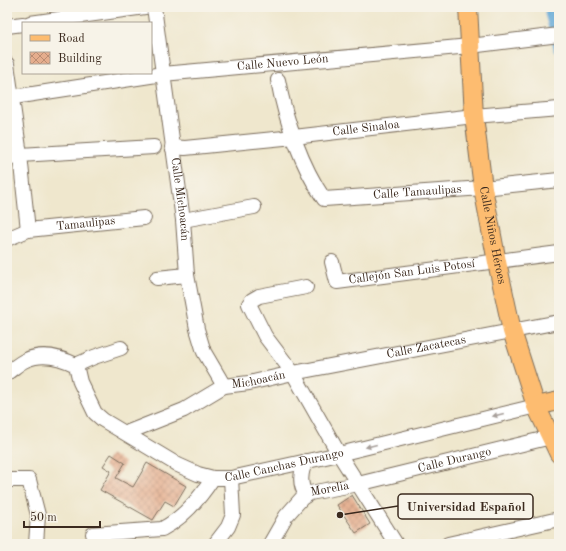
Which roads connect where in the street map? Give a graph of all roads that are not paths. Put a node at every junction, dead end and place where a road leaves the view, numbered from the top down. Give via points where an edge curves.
1 (145, 7) edge
2 (154, 7) edge
3 (468, 7) edge
4 (37, 22) edge
5 (22, 24) edge
6 (7, 26) edge
7 (559, 35) edge
8 (470, 46) junction
9 (7, 64) edge
10 (163, 74) junction
11 (278, 80) dead end
12 (9, 98) edge
13 (559, 109) edge
14 (474, 116) junction
15 (294, 137) junction
16 (154, 147) dead end
17 (172, 147) junction
18 (14, 156) edge
19 (559, 180) edge
20 (483, 188) junction
21 (254, 206) dead end
22 (144, 218) dead end
23 (182, 220) junction
24 (28, 230) junction
25 (7, 239) edge
26 (559, 253) edge
27 (332, 262) dead end
28 (497, 262) junction
29 (187, 275) junction
30 (157, 278) dead end
31 (306, 286) dead end
32 (559, 322) edge
33 (512, 331) junction
34 (121, 348) dead end
35 (76, 365) junction
36 (7, 373) edge
37 (293, 373) junction
38 (224, 386) junction
39 (559, 401) edge
40 (536, 406) junction
41 (126, 433) junction
42 (555, 436) edge
43 (339, 454) junction
44 (559, 454) edge
45 (306, 461) junction
46 (213, 478) junction
47 (231, 478) junction
48 (7, 480) edge
49 (358, 484) junction
50 (304, 496) junction
51 (559, 519) edge
52 (93, 534) dead end
53 (36, 544) edge
54 (215, 544) edge
55 (270, 544) edge
56 (396, 544) edge
57 (448, 544) edge

1 - 4 street
2 - 10 street, Calle Michoacán
3 - 8 main road, Calle Niños Héroes
5 - 6 street
7 - 8 street, Calle Nuevo León
8 - 10 street, Calle Nuevo León
8 - 14 main road, Calle Niños Héroes
9 - 12 street
10 - 12 street, Calle Nuevo León
10 - 17 street, Calle Michoacán
11 - 15 street via 282,104
12 - 18 street
13 - 14 street, Calle Sinaloa
14 - 15 street, Calle Sinaloa
14 - 20 main road, Calle Niños Héroes
15 - 17 street, Calle Sinaloa via 185,148
15 - 20 street, Calle Tamaulipas via 324,199
16 - 18 street
17 - 23 street, Calle Michoacán
18 - 24 street
19 - 20 street, Calle Tamaulipas
20 - 28 main road, Calle Niños Héroes
21 - 23 street
22 - 24 street, Tamaulipas
23 - 29 street, Calle Michoacán
24 - 25 street
26 - 28 street, Callejón San Luis Potosí
27 - 28 street, Callejón San Luis Potosí via 337,282
28 - 33 main road, Calle Niños Héroes
29 - 30 street
29 - 38 street, Calle Michoacán via 204,352
31 - 37 street via 259,296 249,304 265,336
32 - 33 street, Calle Zacatecas
33 - 37 street, Calle Zacatecas
33 - 40 main road, Calle Niños Héroes
34 - 35 street
35 - 36 street via 54,356 41,356 26,360
35 - 41 street, Calle Canchas Durango via 80,382 95,413
37 - 38 street, Michoacán
37 - 43 street
38 - 41 street via 184,410
39 - 40 main road, Calle Canchas Durango
40 - 42 main road, Calle Niños Héroes
40 -> 43 street, Calle Canchas Durango
41 - 46 street, Calle Canchas Durango via 178,465
42 - 44 main road, Calle Niños Héroes
42 - 49 street, Calle Durango
43 - 45 street, Calle Canchas Durango
43 - 49 street
45 - 47 street, Calle Canchas Durango
45 - 50 street via 300,478
46 - 47 street, Calle Canchas Durango
46 - 52 street via 193,504 172,524 162,529
47 - 54 street via 233,515
48 - 53 street via 30,480 38,515
49 - 50 street, Morelia
49 - 56 street
50 - 55 street via 286,516
51 - 57 street

